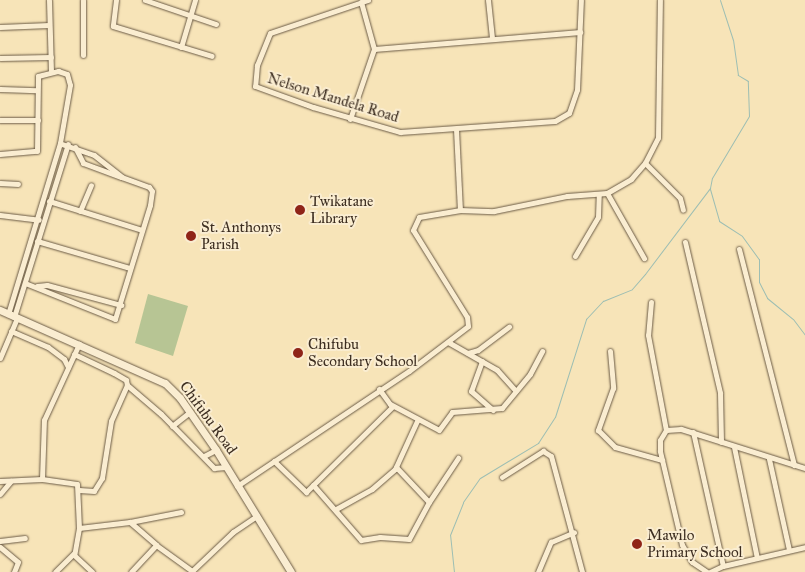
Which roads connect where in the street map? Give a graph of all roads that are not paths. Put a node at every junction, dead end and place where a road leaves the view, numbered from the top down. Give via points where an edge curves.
1 (49, 0) edge
2 (83, 0) edge
3 (116, 0) edge
4 (146, 0) edge
5 (195, 0) edge
6 (368, 0) edge
7 (488, 0) edge
8 (581, 0) edge
9 (660, 0) edge
10 (361, 2) junction
11 (190, 14) junction
12 (216, 24) dead end
13 (49, 25) junction
14 (0, 26) edge
15 (580, 32) junction
16 (492, 40) junction
17 (180, 47) junction
18 (374, 49) junction
19 (83, 55) dead end
20 (212, 56) dead end
21 (51, 57) junction
22 (0, 58) edge
23 (51, 72) junction
24 (0, 89) edge
25 (37, 90) junction
26 (350, 119) junction
27 (0, 120) edge
28 (38, 120) junction
29 (456, 129) junction
30 (60, 143) junction
31 (68, 144) junction
32 (75, 146) junction
33 (0, 154) edge
34 (645, 163) junction
35 (122, 177) junction
36 (0, 184) edge
37 (18, 184) dead end
38 (51, 184) junction
39 (91, 185) dead end
40 (607, 193) junction
41 (599, 194) junction
42 (49, 202) junction
43 (460, 210) junction
44 (683, 210) dead end
45 (80, 211) junction
46 (0, 215) edge
47 (37, 220) junction
48 (43, 221) junction
49 (142, 230) junction
50 (37, 241) junction
51 (685, 242) dead end
52 (739, 249) dead end
53 (575, 256) dead end
54 (29, 258) junction
55 (644, 258) dead end
56 (130, 268) junction
57 (25, 283) junction
58 (36, 287) junction
59 (651, 302) dead end
60 (121, 305) junction
61 (0, 310) edge
62 (13, 316) junction
63 (509, 327) dead end
64 (11, 331) junction
65 (448, 342) junction
66 (79, 344) junction
67 (542, 351) dead end
68 (610, 351) dead end
69 (468, 353) junction
70 (74, 354) junction
71 (0, 358) edge
72 (482, 361) junction
73 (68, 367) junction
74 (127, 385) junction
75 (378, 389) junction
76 (516, 391) junction
77 (393, 406) junction
78 (494, 410) junction
79 (190, 412) junction
80 (416, 421) junction
81 (172, 426) junction
82 (666, 430) junction
83 (693, 432) junction
84 (721, 442) junction
85 (734, 447) junction
86 (216, 450) junction
87 (204, 456) junction
88 (458, 458) dead end
89 (769, 459) junction
90 (662, 460) junction
91 (274, 461) junction
92 (794, 465) junction
93 (226, 467) junction
94 (396, 467) junction
95 (805, 468) edge
96 (502, 477) dead end
97 (42, 478) junction
98 (0, 481) edge
99 (11, 481) junction
100 (313, 485) junction
101 (237, 486) junction
102 (79, 490) junction
103 (0, 494) edge
104 (429, 502) junction
105 (336, 508) junction
106 (181, 512) dead end
107 (257, 516) junction
108 (130, 522) junction
109 (79, 528) junction
110 (574, 532) junction
111 (25, 538) dead end
112 (0, 541) edge
113 (156, 545) junction
114 (0, 547) edge
115 (805, 547) edge
116 (789, 550) junction
117 (74, 552) junction
118 (757, 558) junction
119 (723, 566) junction
120 (192, 571) edge
121 (14, 572) edge
122 (55, 572) edge
123 (92, 572) edge
124 (131, 572) edge
125 (291, 572) edge
126 (538, 572) edge
127 (582, 572) edge
128 (709, 572) edge

1 - 13 street
2 - 19 street
3 - 17 street via 113,26
4 - 11 street
5 - 11 street
6 - 10 street, Nelson Mandela Road
7 - 16 street
8 - 15 street, Nelson Mandela Road
9 - 34 street via 658,138
10 - 18 street
10 - 26 street, Nelson Mandela Road via 270,33 253,77 258,88
11 - 12 street
11 - 17 street
13 - 14 street
13 - 21 street
15 - 16 street
15 - 29 street, Nelson Mandela Road via 577,90 569,113 532,125
16 - 18 street
17 - 20 street
18 - 26 street
21 - 22 street
21 - 23 street
23 - 25 street via 38,76
23 - 30 street via 67,74 70,84
24 - 25 street
25 - 28 street
26 - 29 street, Nelson Mandela Road via 400,132
27 - 28 street
28 - 33 street via 37,151
29 - 43 street
30 - 31 street
30 - 38 street
31 - 32 street
31 - 38 street
32 - 35 street via 102,158
32 - 35 street via 83,163
34 - 40 street via 631,179
34 - 44 street via 672,188 680,198
35 - 49 street via 149,187 152,192
36 - 37 street
38 - 42 street
38 - 47 street
39 - 45 street
40 - 41 street
40 - 55 street
41 - 43 street via 567,196 494,211
41 - 53 street via 598,217
42 - 45 street
42 - 48 street
43 - 65 street via 425,215 413,226 415,235 469,321 468,326
45 - 49 street
46 - 47 street
47 - 48 street
47 - 54 street
48 - 50 street
49 - 56 street
50 - 54 street
50 - 56 street
51 - 84 street via 720,393
52 - 92 street
54 - 57 street
54 - 62 street
56 - 60 street
57 - 58 street
57 - 62 street
58 - 60 street via 47,285
58 - 60 street via 111,318 117,317
59 - 82 street via 648,335
61 - 62 main road, Chifubu Road
62 - 64 street
62 - 66 main road, Chifubu Road
63 - 69 street via 478,350
64 - 71 street
64 - 73 street via 48,347 64,359
65 - 69 street
65 - 75 street
66 - 70 street
66 - 79 main road, Chifubu Road via 165,383
67 - 76 street
68 - 90 street via 613,388 598,430 622,450
69 - 72 street
70 - 73 street
70 - 74 street via 126,380
72 - 76 street via 496,370
72 - 78 street via 471,391
73 - 97 street via 44,420
74 - 81 street
74 - 102 street via 109,428 102,478 94,491
75 - 77 street
75 - 91 street
76 - 78 street via 502,408
77 - 80 street
77 - 100 street
78 - 80 street via 452,412 437,430
79 - 81 street
79 - 86 main road, Chifubu Road
80 - 94 street
81 - 87 street
82 - 83 street via 674,428
82 - 90 street via 660,444
83 - 84 street
83 - 119 street
84 - 85 street
85 - 89 street
85 - 118 street
86 - 87 street
86 - 93 main road, Chifubu Road
87 - 93 street via 218,470
88 - 104 street
89 - 92 street
89 - 116 street
90 - 128 street via 682,546 692,562
91 - 100 street via 306,492
91 - 101 street
92 - 95 street
93 - 101 main road, Chifubu Road
94 - 104 street
94 - 105 street via 372,489
96 - 110 street via 538,454 547,452
97 - 99 street
97 - 102 street via 73,482
98 - 99 street
99 - 103 street
100 - 105 street
101 - 107 main road, Chifubu Road
102 - 109 street
104 - 105 street via 409,539 403,540 357,539
106 - 108 street
107 - 120 street via 233,532
107 - 125 main road, Chifubu Road
108 - 109 street
108 - 113 street
109 - 117 street
110 - 126 street via 551,542
110 - 127 street
111 - 112 street
113 - 120 street
113 - 124 street
114 - 121 street via 18,562
115 - 116 street
116 - 118 street
117 - 122 street
117 - 123 street
118 - 119 street
119 - 128 street

